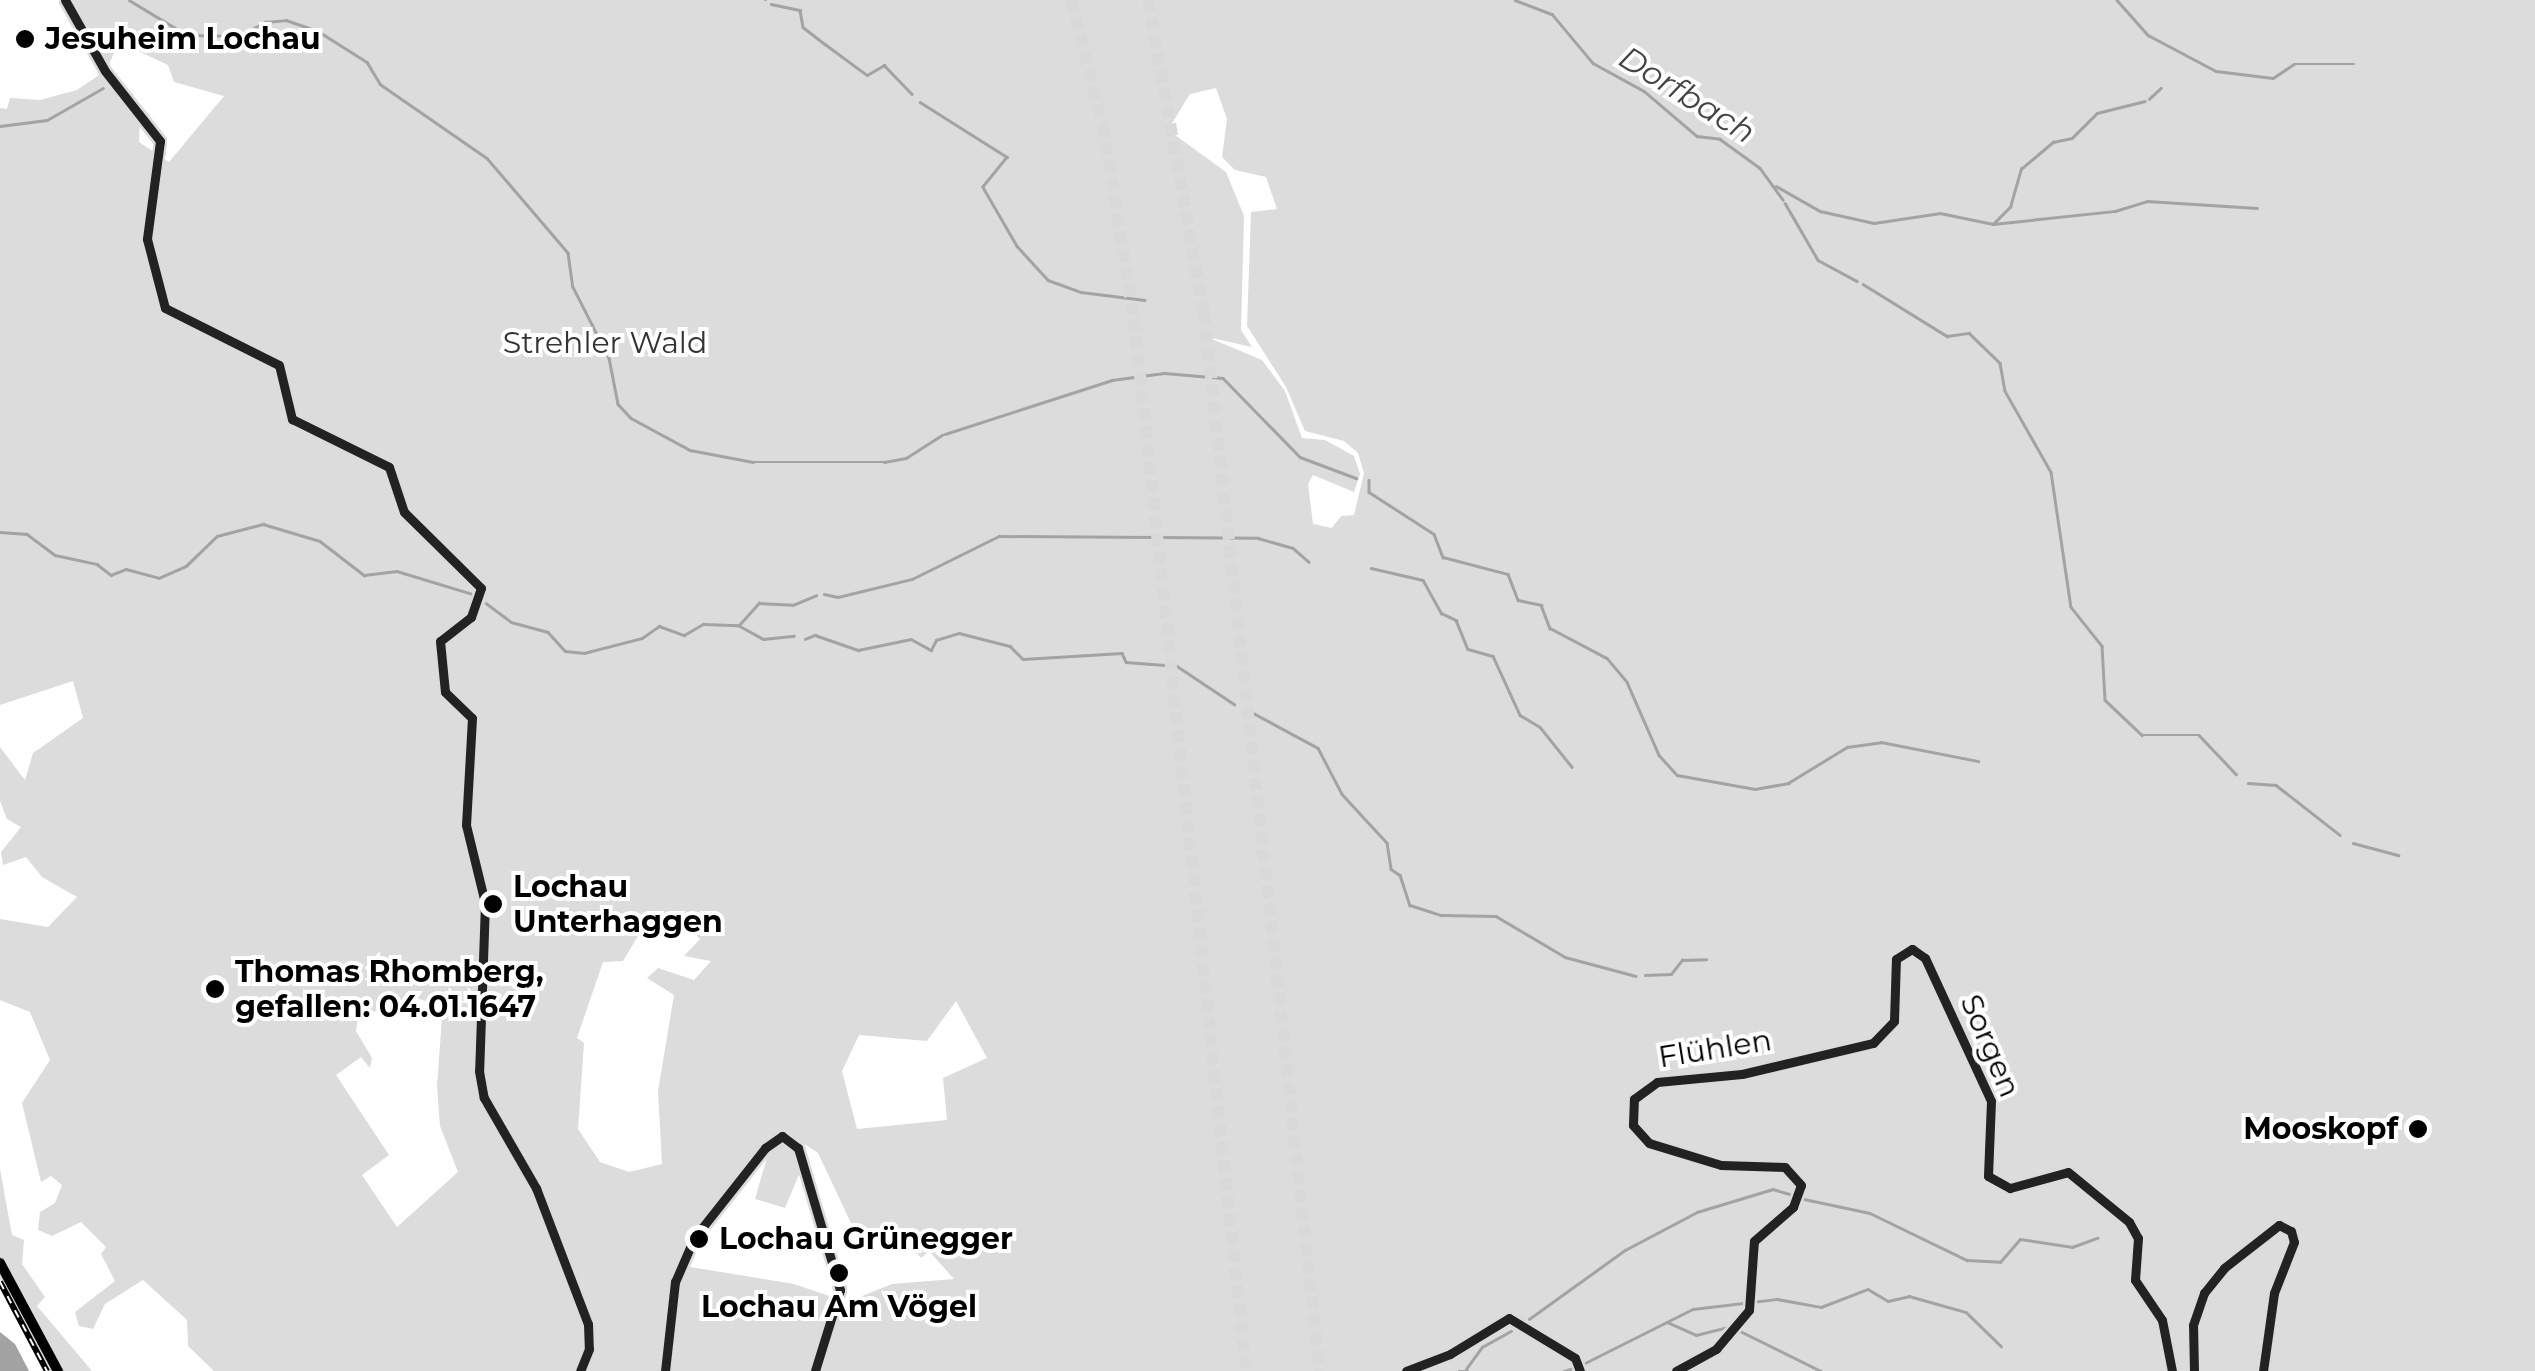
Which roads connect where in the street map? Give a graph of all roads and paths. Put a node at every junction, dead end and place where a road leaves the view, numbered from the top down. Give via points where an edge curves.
1 (65, 0) edge
2 (1836, 1053) joint
3 (0, 1263) edge
4 (1579, 1367) edge
5 (58, 1371) edge
6 (580, 1371) edge
7 (665, 1371) edge
8 (815, 1371) edge
9 (1406, 1371) edge
10 (1676, 1371) edge
11 (2172, 1371) edge
12 (2194, 1371) edge
13 (2263, 1371) edge

1 - 6 street via 105,71 160,141 147,238 164,308 279,366 292,419 389,467 404,512 481,588 471,617 440,641 446,692 472,718 466,825 485,903 479,1071 484,1098 536,1188 588,1324 589,1348
2 - 10 street, Flühlen via 1742,1074 1652,1083 1634,1099 1632,1125 1642,1139 1721,1165 1786,1167 1798,1179 1798,1201 1754,1241 1750,1300 1734,1329 1716,1350
2 - 11 street, Sorgen via 1887,1033 1896,1014 1896,960 1907,950 1922,953 1993,1108 1988,1176 2010,1188 2068,1172 2128,1222 2138,1238 2135,1280 2162,1320
3 - 5 main road
4 - 9 street via 1504,1318 1457,1350
7 - 8 street via 680,1268 709,1214 780,1136 798,1148 839,1284 840,1305
12 - 13 street via 2194,1318 2204,1293 2279,1225 2291,1230 2294,1242 2274,1293

